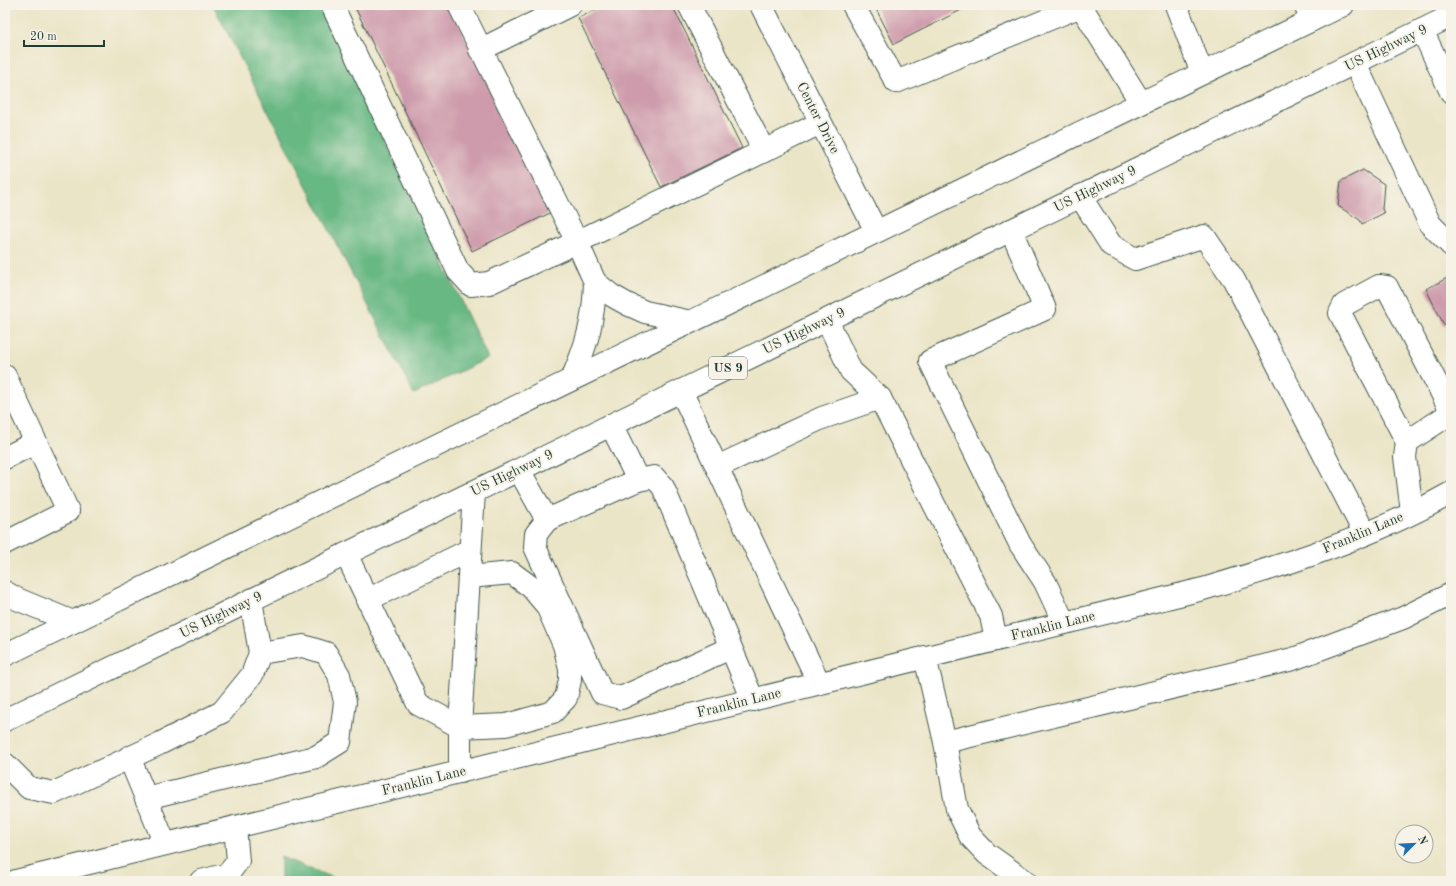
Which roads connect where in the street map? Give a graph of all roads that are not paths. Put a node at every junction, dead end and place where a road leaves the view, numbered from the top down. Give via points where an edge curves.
1 (332, 5) edge
2 (459, 5) edge
3 (570, 5) edge
4 (688, 5) edge
5 (760, 5) edge
6 (853, 5) edge
7 (1176, 5) edge
8 (1343, 5) edge
9 (1080, 6) edge
10 (1308, 12) edge
11 (1451, 16) edge
12 (1422, 30) junction
13 (480, 50) junction
14 (1354, 63) junction
15 (1202, 73) junction
16 (1451, 92) edge
17 (1141, 103) junction
18 (820, 123) junction
19 (764, 151) junction
20 (1080, 196) junction
21 (1011, 230) junction
22 (876, 232) junction
23 (577, 242) junction
24 (1451, 244) edge
25 (595, 282) junction
26 (827, 320) junction
27 (691, 322) junction
28 (5, 376) edge
29 (572, 379) junction
30 (680, 391) junction
31 (880, 398) junction
32 (1451, 412) edge
33 (612, 424) junction
34 (36, 442) junction
35 (1407, 442) junction
36 (5, 458) edge
37 (717, 467) junction
38 (519, 470) junction
39 (638, 480) junction
40 (474, 492) junction
41 (1451, 494) edge
42 (1412, 512) junction
43 (546, 520) junction
44 (1365, 534) junction
45 (5, 543) edge
46 (470, 550) junction
47 (346, 554) junction
48 (469, 577) junction
49 (5, 592) edge
50 (1451, 594) edge
51 (251, 600) junction
52 (367, 600) junction
53 (73, 622) junction
54 (1064, 623) junction
55 (996, 640) junction
56 (730, 648) junction
57 (260, 653) junction
58 (5, 655) edge
59 (926, 657) junction
60 (819, 683) junction
61 (622, 698) junction
62 (753, 700) junction
63 (5, 720) edge
64 (460, 726) junction
65 (627, 731) junction
66 (945, 742) junction
67 (129, 757) junction
68 (5, 764) edge
69 (460, 772) junction
70 (146, 798) junction
71 (235, 827) junction
72 (165, 844) junction
73 (80, 874) edge
74 (16, 881) edge
75 (201, 881) edge
76 (1025, 881) edge

1 - 23 main road via 458,272 471,285 489,283
2 - 13 main road
3 - 13 main road
4 - 19 main road
5 - 18 main road, Center Drive
6 - 9 main road via 896,82
7 - 15 main road
8 - 10 main road
9 - 17 main road
10 - 15 main road
11 - 12 main road, US Highway 9 / US 9
12 - 14 main road, US Highway 9 / US 9
12 - 16 main road
13 - 23 main road
14 - 20 main road, US Highway 9 / US 9
14 - 24 main road via 1430,224
15 - 17 main road
17 - 22 main road
18 - 19 main road
18 - 22 main road, Center Drive
19 - 23 main road
20 - 21 main road, US Highway 9 / US 9
20 - 44 main road via 1111,245 1135,259 1204,236 1234,280
21 - 26 main road, US Highway 9 / US 9
21 - 54 main road via 1045,308 930,361 1020,544 1045,582
22 - 27 main road
23 - 25 main road
25 - 27 main road via 626,304 645,312
25 - 29 main road via 591,326
26 - 30 main road, US Highway 9 / US 9
26 - 31 main road via 851,371
27 - 29 main road
28 - 34 main road
29 - 53 main road
30 - 33 main road, US Highway 9 / US 9
30 - 37 main road
31 - 37 main road via 822,418
31 - 55 main road via 991,616
32 - 35 main road
32 - 35 main road via 1387,287 1379,286 1344,305 1340,313
33 - 38 main road, US Highway 9 / US 9
33 - 39 main road
34 - 36 main road
34 - 45 main road via 68,511
35 - 42 main road via 1405,457
37 - 60 main road
38 - 40 main road, US Highway 9 / US 9
38 - 43 main road
39 - 43 main road
39 - 56 main road via 654,477 663,487
40 - 46 main road
40 - 47 main road, US Highway 9 / US 9
41 - 42 main road, Franklin Lane
42 - 44 main road, Franklin Lane
43 - 61 main road via 536,534 535,547 602,693
44 - 54 main road, Franklin Lane via 1284,565 1203,589
46 - 48 main road
46 - 52 main road
47 - 51 main road, US Highway 9 / US 9
47 - 52 main road
48 - 64 main road
48 - 64 main road via 512,573 531,587 547,606 564,645 570,680 566,698 553,712 506,725
49 - 53 main road
50 - 66 main road via 1403,618 1293,659
51 - 57 main road
51 - 63 main road, US Highway 9 / US 9
52 - 64 main road via 418,704
53 - 58 main road
54 - 55 main road, Franklin Lane
55 - 59 main road, Franklin Lane
56 - 61 main road
56 - 62 main road
57 - 67 main road via 252,675 222,712
57 - 70 main road via 303,646 326,653 339,675 345,702 340,742 316,757
59 - 60 main road, Franklin Lane
59 - 66 main road
60 - 62 main road, Franklin Lane
61 - 65 main road
62 - 65 main road, Franklin Lane
64 - 69 main road
65 - 69 main road, Franklin Lane
66 - 76 main road via 957,809 970,836 987,854
67 - 68 main road via 54,793 29,788
67 - 70 main road
69 - 71 main road, Franklin Lane
70 - 72 main road
71 - 72 main road, Franklin Lane
71 - 75 main road via 238,862 228,874
72 - 73 main road, Franklin Lane
73 - 74 main road, Franklin Lane

